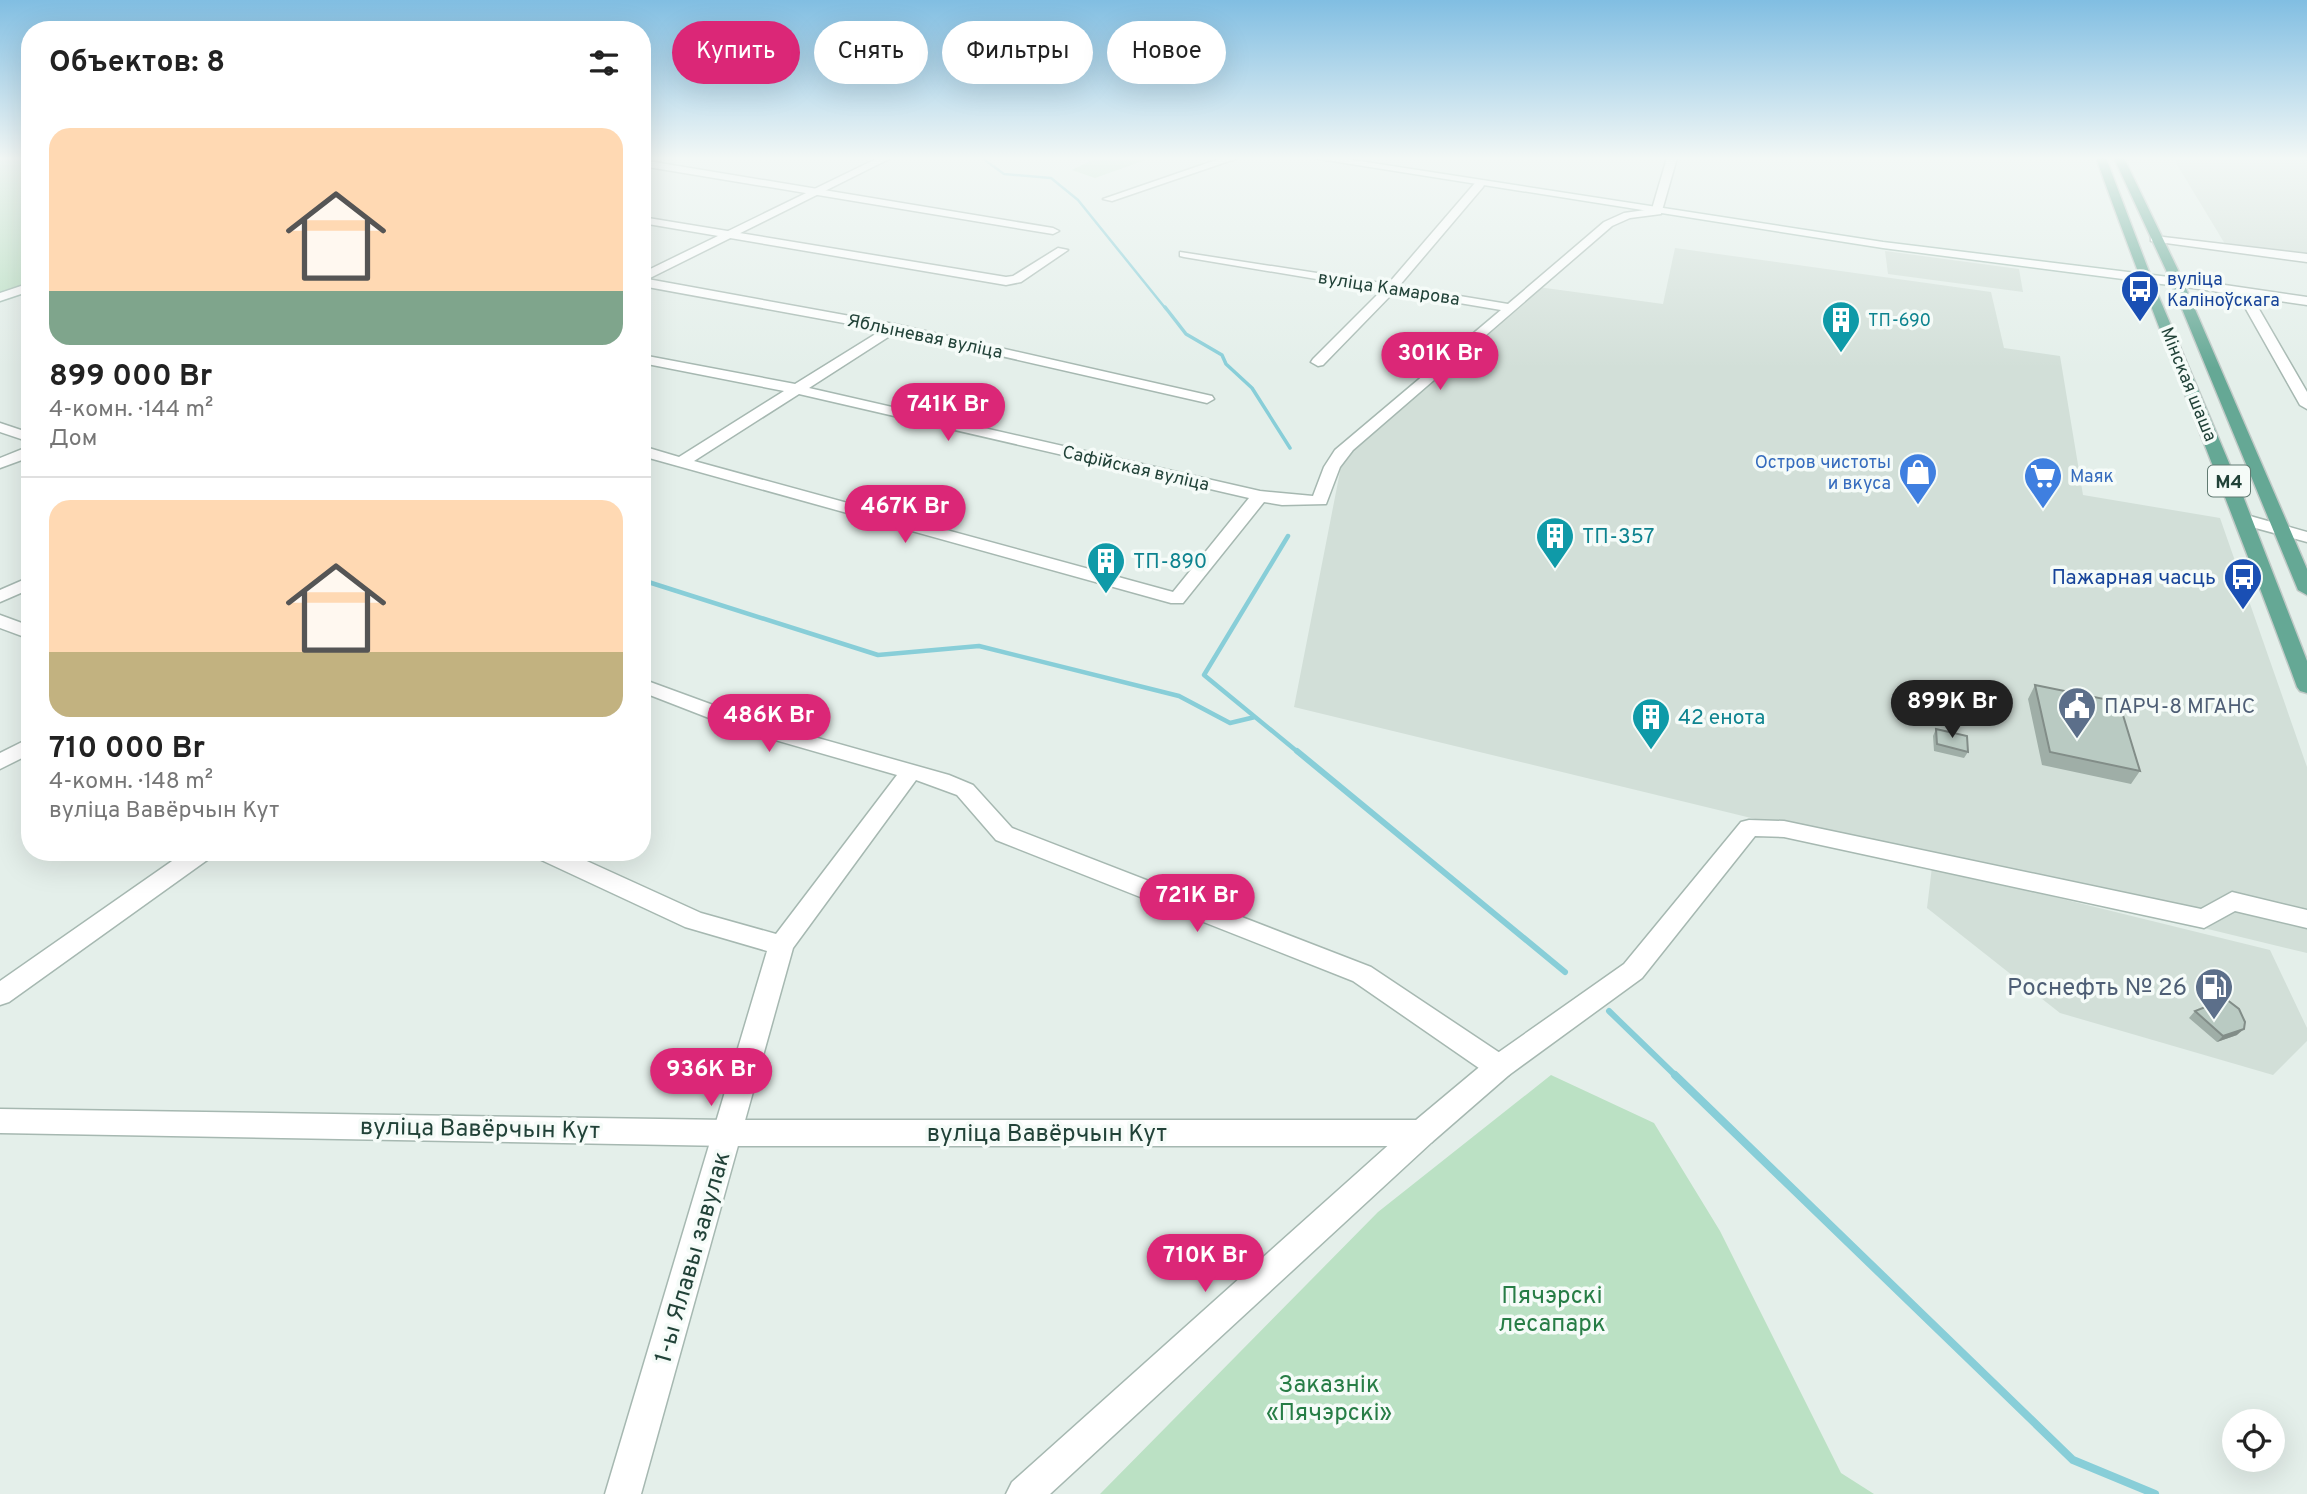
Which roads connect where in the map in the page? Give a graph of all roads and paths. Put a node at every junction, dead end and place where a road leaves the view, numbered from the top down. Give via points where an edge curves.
1 (683, 228) edge
2 (745, 228) edge
3 (1033, 228) edge
4 (1442, 228) edge
5 (1604, 228) edge
6 (1765, 228) edge
7 (2127, 228) edge
8 (2150, 228) edge
9 (1053, 231) dead end
10 (728, 236) junction
11 (2155, 239) junction
12 (1062, 250) dead end
13 (1184, 254) dead end
14 (2307, 258) edge
15 (651, 275) edge
16 (2145, 278) junction
17 (651, 282) edge
18 (2177, 282) junction
19 (1390, 288) junction
20 (21, 290) edge
21 (2243, 292) junction
22 (0, 297) edge
23 (2307, 301) edge
24 (1512, 308) junction
25 (894, 328) junction
26 (651, 361) edge
27 (1318, 362) dead end
28 (796, 389) junction
29 (1207, 400) dead end
30 (2307, 405) edge
31 (0, 427) edge
32 (21, 435) edge
33 (651, 454) edge
34 (21, 455) edge
35 (683, 461) junction
36 (0, 463) edge
37 (1260, 496) junction
38 (2243, 519) junction
39 (2284, 530) junction
40 (2307, 537) edge
41 (21, 586) edge
42 (2307, 590) edge
43 (0, 597) edge
44 (0, 621) edge
45 (21, 629) edge
46 (2307, 687) edge
47 (651, 688) edge
48 (21, 750) edge
49 (0, 762) edge
50 (912, 772) junction
51 (189, 861) edge
52 (565, 861) edge
53 (2307, 919) edge
54 (781, 945) junction
55 (0, 995) edge
56 (1499, 1067) junction
57 (0, 1121) edge
58 (728, 1133) junction
59 (1422, 1133) junction
60 (623, 1494) edge
61 (1024, 1494) edge

1 - 10 street
2 - 10 street
3 - 9 street
4 - 19 street
5 - 24 street
6 - 16 street
7 - 16 main road, Мінская шаша / М4
8 - 11 main road, Мінская шаша / М4
10 - 12 street via 1006,281 1017,279
10 - 15 street
11 - 14 street
11 - 18 main road, Мінская шаша / М4
13 - 19 street, вуліца Камарова
16 - 18 street
16 - 38 main road, Мінская шаша / М4
17 - 25 street, Яблыневая вуліца
18 - 21 street
18 - 39 main road, Мінская шаша / М4
19 - 24 street, вуліца Камарова
19 - 27 street
20 - 22 street
21 - 23 street
21 - 30 street
24 - 37 street, Сафійская вуліца via 1340,451 1320,501
25 - 28 street
25 - 29 street, Яблыневая вуліца
26 - 28 street, Сафійская вуліца
28 - 35 street
28 - 37 street, Сафійская вуліца
31 - 32 street
33 - 35 street
34 - 36 street
35 - 37 street via 1177,599
38 - 39 street
38 - 46 main road, Мінская шаша / М4
39 - 40 street
39 - 42 main road, Мінская шаша / М4
41 - 43 street
44 - 45 street
47 - 50 street via 747,725
48 - 49 street
50 - 54 street, 1-ы Ялавы завулак
50 - 56 street via 965,790 1004,834 1362,974
51 - 55 street
52 - 54 street via 694,920
53 - 56 street via 2232,901 2204,919 1784,829 1749,828 1633,971
54 - 58 street, 1-ы Ялавы завулак
56 - 59 street
57 - 58 street, вуліца Вавёрчын Кут
58 - 59 street, вуліца Вавёрчын Кут
58 - 60 street, 1-ы Ялавы завулак
59 - 61 street

